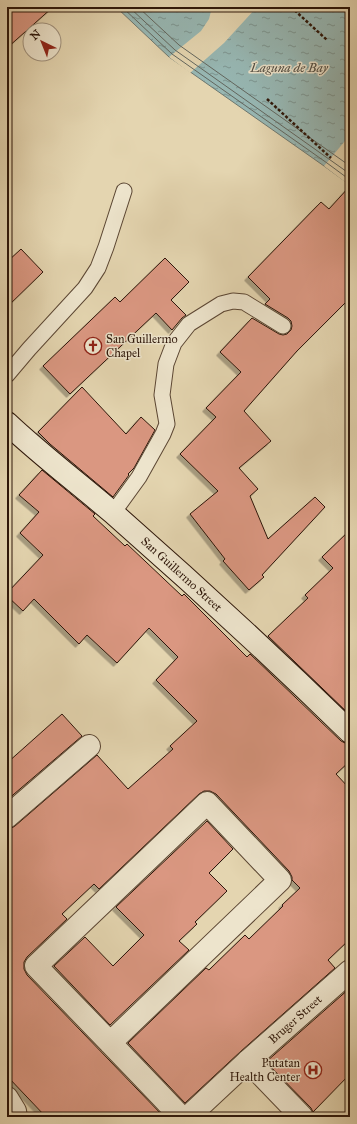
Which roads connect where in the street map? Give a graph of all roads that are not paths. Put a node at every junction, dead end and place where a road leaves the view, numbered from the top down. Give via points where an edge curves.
1 (124, 191) dead end
2 (283, 326) dead end
3 (7, 375) edge
4 (7, 423) edge
5 (113, 513) junction
6 (350, 732) edge
7 (89, 746) dead end
8 (7, 816) edge
9 (350, 971) edge
10 (110, 1043) junction
11 (248, 1061) junction
12 (7, 1098) edge
13 (16, 1117) edge
14 (181, 1117) edge
15 (188, 1117) edge
16 (302, 1117) edge

1 - 3 lane via 98,268 86,288
2 - 5 lane via 244,302 233,300 221,304 189,324 174,343 166,364 162,396 167,424 164,434 139,477
4 - 5 street, San Guillermo Street
5 - 6 street, San Guillermo Street via 273,657
7 - 8 street
9 - 11 street, Bruger Street
10 - 10 street via 280,880 207,803 36,966
10 - 14 street
11 - 15 street, Bruger Street
11 - 16 street
12 - 13 street

